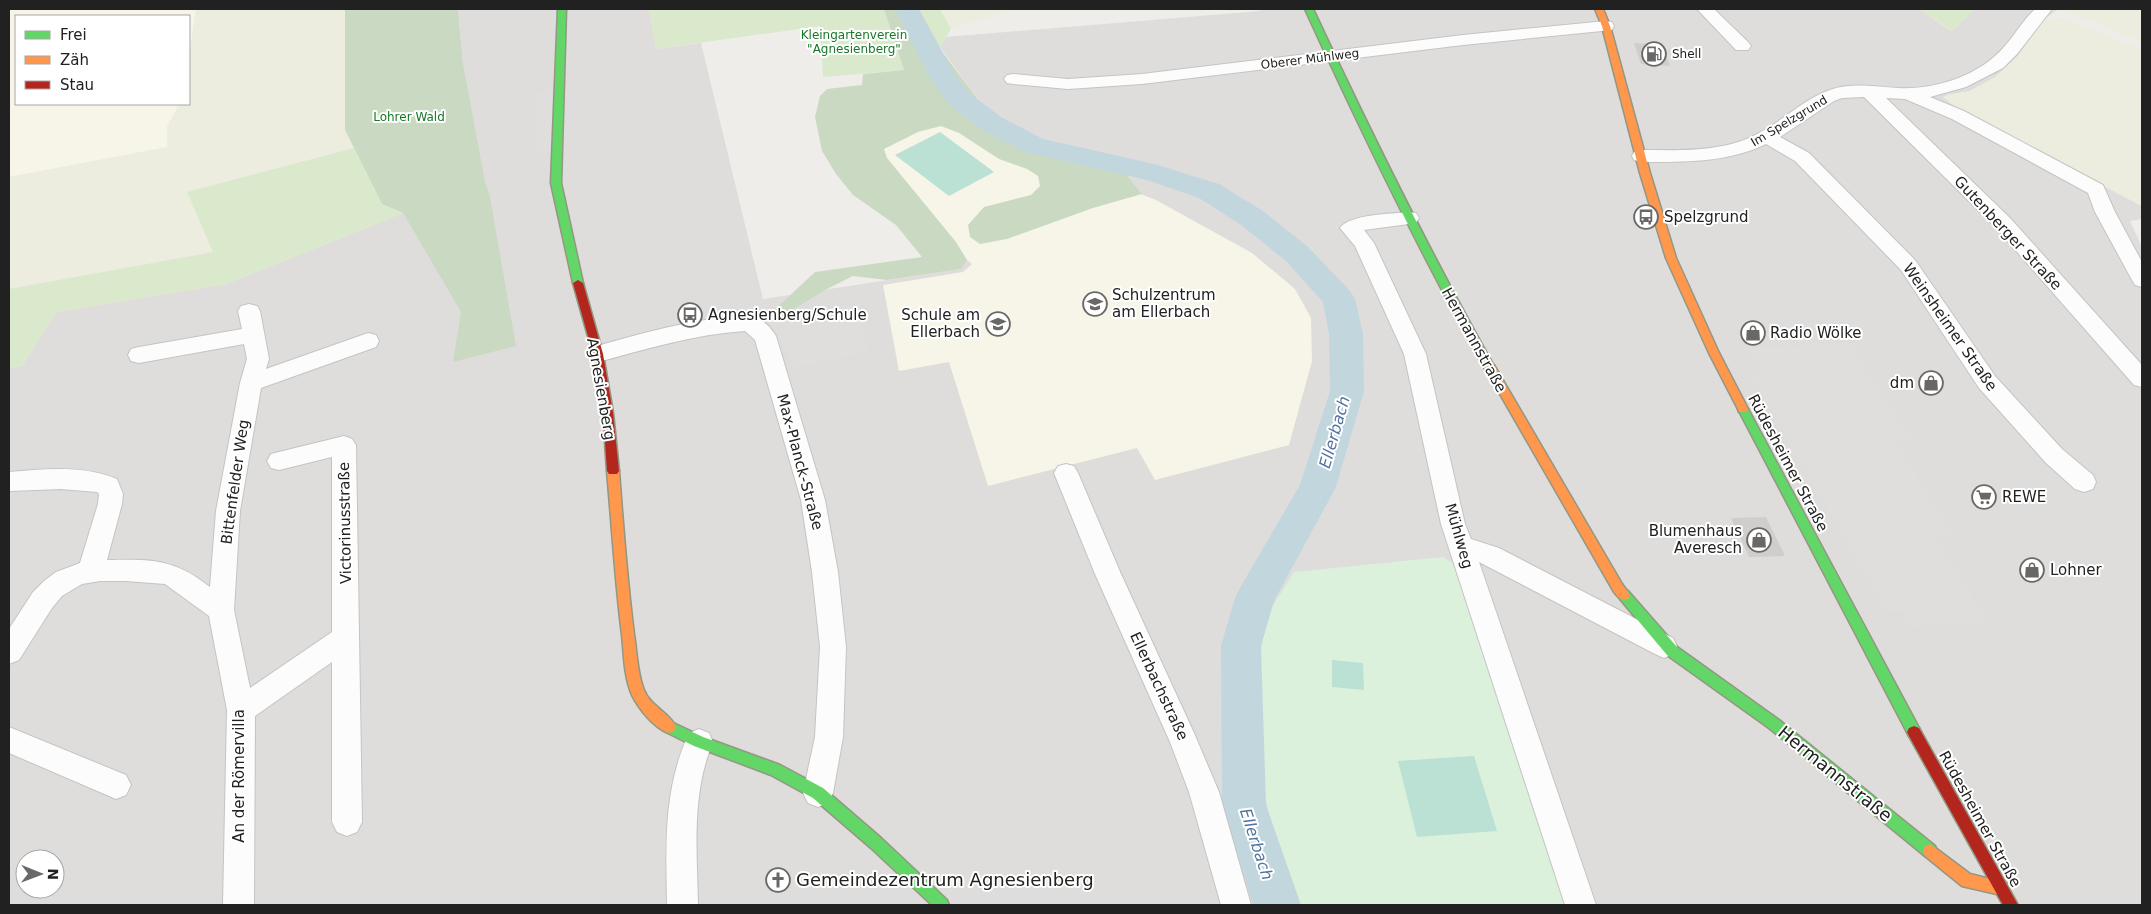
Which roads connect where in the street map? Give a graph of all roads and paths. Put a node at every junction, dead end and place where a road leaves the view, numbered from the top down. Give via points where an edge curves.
1 (562, 9) edge
2 (1309, 9) edge
3 (1599, 9) edge
4 (1705, 9) edge
5 (2044, 9) edge
6 (1606, 26) junction
7 (1742, 46) dead end
8 (1331, 56) junction
9 (1013, 79) dead end
10 (1869, 92) junction
11 (1908, 94) junction
12 (1767, 137) junction
13 (1641, 156) junction
14 (1409, 218) junction
15 (2142, 280) edge
16 (249, 311) dead end
17 (254, 335) junction
18 (368, 341) dead end
19 (598, 354) junction
20 (139, 355) dead end
21 (2142, 379) edge
22 (251, 383) junction
23 (279, 461) dead end
24 (1066, 473) dead end
25 (9, 481) edge
26 (2084, 482) dead end
27 (1461, 547) junction
28 (91, 570) junction
29 (221, 610) junction
30 (346, 637) junction
31 (1672, 651) junction
32 (9, 652) edge
33 (241, 710) junction
34 (9, 740) edge
35 (699, 742) junction
36 (116, 785) dead end
37 (818, 793) junction
38 (347, 822) dead end
39 (2001, 888) junction
40 (238, 905) edge
41 (682, 905) edge
42 (942, 905) edge
43 (1236, 905) edge
44 (1581, 905) edge
45 (2011, 905) edge

1 - 19 street, Agnesienberg via 556,183 583,304
2 - 8 street, Hermannstraße
3 - 6 street, Rüdesheimer Straße
4 - 7 street
5 - 11 street, Im Spelzgrund via 2006,56 1984,72 1944,87
6 - 8 street, Oberer Mühlweg
6 - 13 street, Rüdesheimer Straße
8 - 9 street, Oberer Mühlweg via 1078,84
8 - 14 street, Hermannstraße
10 - 11 street, Im Spelzgrund
10 - 12 street, Im Spelzgrund via 1846,92 1828,97
10 - 21 street, Gutenberger Straße via 2003,223
11 - 15 street, Im Spelzgrund via 1958,115 2096,189
12 - 13 street, Im Spelzgrund via 1728,152
12 - 26 street, Weinsheimer Straße via 1802,157 1908,265 1987,382 2054,456
13 - 39 street, Rüdesheimer Straße via 1671,258 1714,353 1895,698
14 - 27 street, Mühlweg via 1350,228 1364,243 1415,354
14 - 31 street, Hermannstraße via 1456,311 1618,588
16 - 17 street, Bittenfelder Weg
17 - 20 street
17 - 22 street, Bittenfelder Weg via 258,359
18 - 22 street
19 - 35 street, Agnesienberg via 608,413 633,674 638,693 649,709 665,725
19 - 37 street, Max-Planck-Straße via 728,323 750,323 765,336 813,500 825,572 832,656 829,737
22 - 29 street, Bittenfelder Weg via 228,511
23 - 30 street, Victorinusstraße via 344,446
24 - 43 street, Ellerbachstraße via 1204,792
25 - 28 street via 83,481 108,486 110,504
27 - 31 street, Hermannstraße via 1490,555
27 - 44 street, Mühlweg
28 - 29 street via 136,570 171,575
28 - 32 street via 71,576 51,588
29 - 33 street, An der Römervilla
30 - 33 street
30 - 38 street, Victorinusstraße
31 - 39 street, Hermannstraße via 1774,724 1967,881
33 - 40 street, An der Römervilla
34 - 36 street
35 - 37 street, Agnesienberg via 775,770
35 - 41 street via 691,756 686,777
37 - 42 street, Agnesienberg
39 - 45 street, Rüdesheimer Straße

